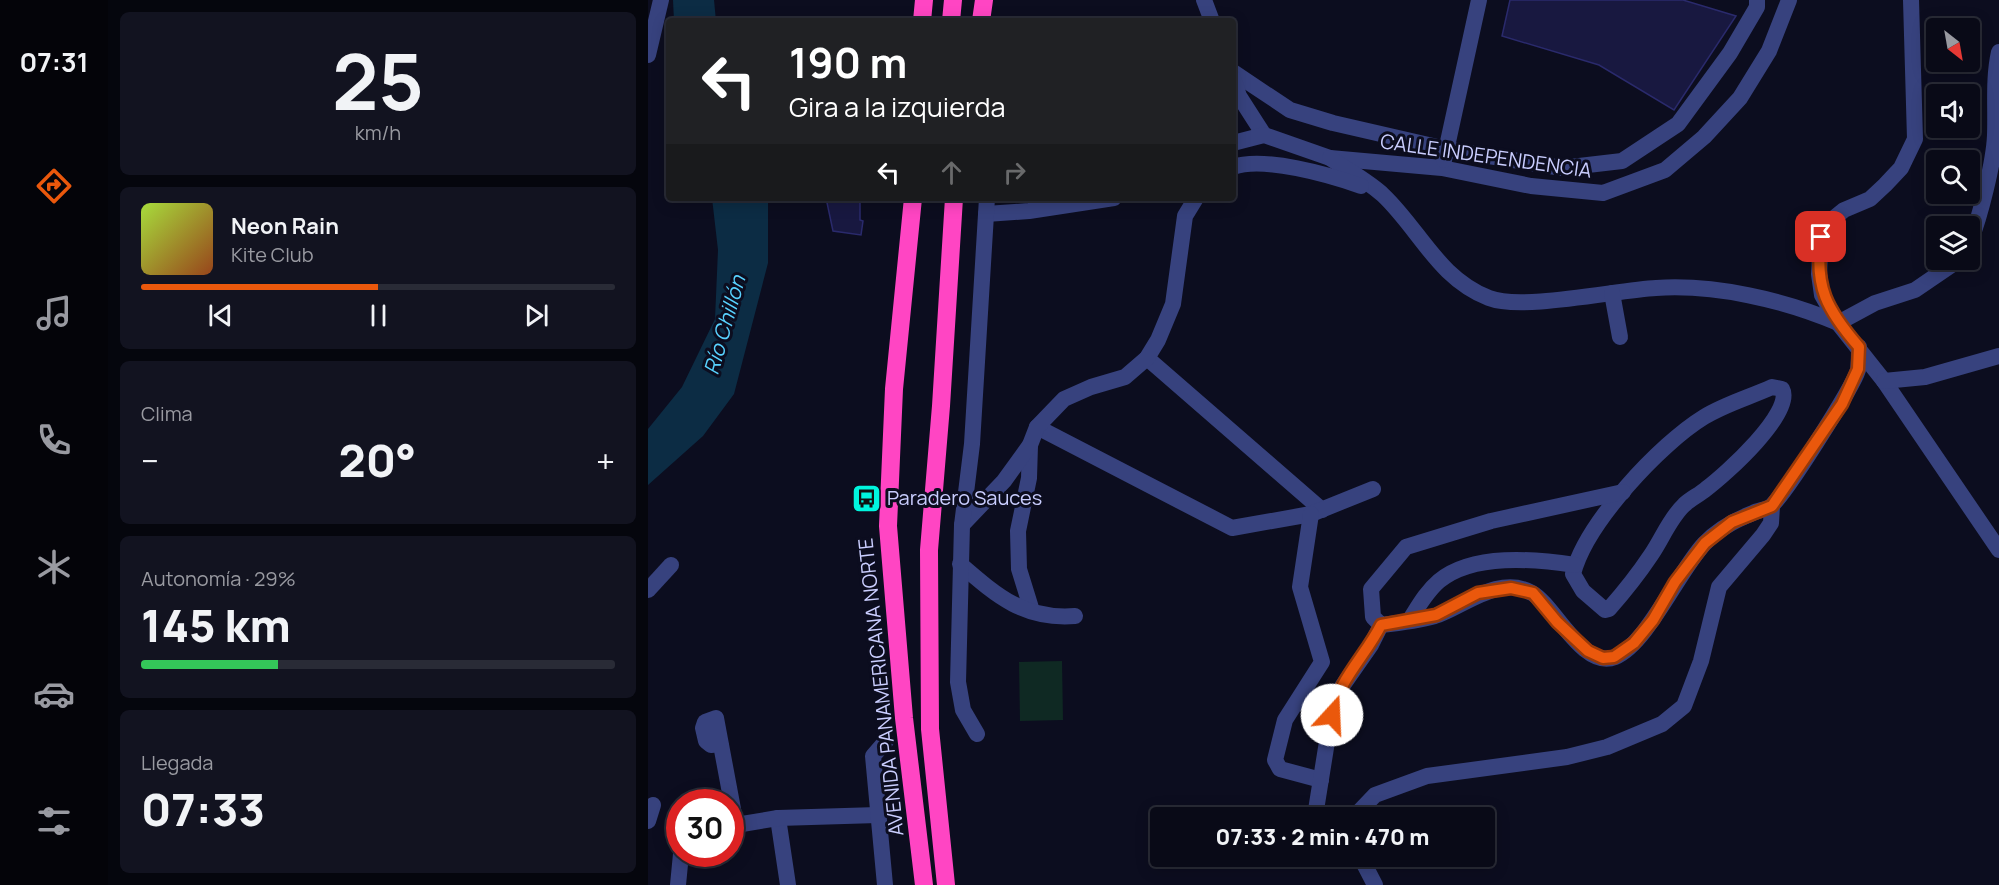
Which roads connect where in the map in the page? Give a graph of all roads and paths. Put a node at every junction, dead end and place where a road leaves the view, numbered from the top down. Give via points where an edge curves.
1 (661, 0) edge
2 (924, 0) edge
3 (953, 0) edge
4 (984, 0) edge
5 (1204, 0) edge
6 (1479, 0) edge
7 (1757, 0) edge
8 (1789, 0) edge
9 (1911, 0) edge
10 (922, 18) edge
11 (951, 18) edge
12 (981, 18) edge
13 (1211, 18) edge
14 (1999, 51) edge
15 (648, 56) edge
16 (1236, 74) edge
17 (1236, 87) edge
18 (1264, 135) junction
19 (1236, 142) edge
20 (1446, 149) junction
21 (1330, 158) junction
22 (1236, 167) edge
23 (1442, 168) junction
24 (1383, 194) junction
25 (913, 201) edge
26 (954, 201) edge
27 (1094, 201) edge
28 (1194, 201) edge
29 (986, 206) edge
30 (1979, 216) edge
31 (1944, 270) edge
32 (1612, 293) junction
33 (1838, 323) junction
34 (1620, 338) dead end
35 (1859, 347) junction
36 (1999, 356) edge
37 (1147, 358) junction
38 (1884, 381) junction
39 (1037, 427) junction
40 (1030, 445) junction
41 (1373, 489) dead end
42 (1623, 492) junction
43 (1772, 506) junction
44 (1316, 512) junction
45 (962, 525) junction
46 (1999, 550) edge
47 (960, 564) junction
48 (671, 565) dead end
49 (1575, 565) junction
50 (648, 590) edge
51 (1032, 611) junction
52 (1075, 616) dead end
53 (1409, 621) junction
54 (1381, 625) junction
55 (977, 734) dead end
56 (886, 741) dead end
57 (721, 744) dead end
58 (1321, 780) junction
59 (728, 789) edge
60 (653, 805) dead end
61 (1316, 807) edge
62 (1364, 807) edge
63 (878, 815) junction
64 (778, 818) junction
65 (648, 821) edge
66 (744, 823) edge
67 (680, 867) edge
68 (1366, 867) edge
69 (678, 885) edge
70 (788, 885) edge
71 (885, 885) edge
72 (924, 885) edge
73 (946, 885) edge
74 (1375, 885) edge

1 - 15 street
2 - 10 highway
3 - 11 highway
4 - 12 highway
5 - 13 street
6 - 20 street
7 - 20 street via 1730,53 1678,124 1622,161 1562,168
8 - 23 street, CALLE INDEPENDENCIA via 1769,51 1740,98 1704,137 1665,170 1603,193 1531,186
9 - 33 street via 1915,140 1886,185 1870,199 1844,210 1828,223 1821,237 1818,258 1822,295
14 - 30 street via 1995,70 1995,137
16 - 20 street via 1290,110
17 - 18 street
18 - 19 street
18 - 21 street, CALLE INDEPENDENCIA
20 - 23 street
21 - 23 street, CALLE INDEPENDENCIA
21 - 24 street
22 - 24 street via 1254,164 1300,170
24 - 32 street via 1438,264 1466,288 1491,300 1527,302
25 - 72 highway, AVENIDA PANAMERICANA NORTE via 894,389 888,526 904,718
26 - 73 highway via 929,561 930,729
27 - 29 street via 1029,211
28 - 37 street via 1185,216 1173,304
29 - 45 street via 972,444
31 - 33 street via 1915,290 1875,303
32 - 33 street via 1657,287 1745,293
32 - 34 street
33 - 35 street
35 - 38 street
35 - 43 street via 1858,369 1842,404
36 - 38 street via 1925,377
37 - 39 street via 1125,377 1064,399
37 - 44 street
38 - 46 street
39 - 40 street
39 - 44 street via 1232,528
40 - 45 street via 1004,481
40 - 51 street via 1029,478 1018,531 1019,569
41 - 44 street
42 - 49 street
42 - 49 street via 1674,437 1703,417 1772,387 1782,389 1786,395 1785,404 1758,440 1731,469 1684,505 1651,556 1609,609 1605,610 1576,582 1572,574
42 - 54 street via 1491,520 1406,547 1371,589 1373,617
43 - 53 street via 1732,522 1705,543 1675,582 1653,620 1634,643 1614,657 1603,658 1588,651 1533,593 1511,588 1478,593 1436,615
43 - 62 street via 1771,523 1719,587 1701,661 1684,706 1662,724 1607,747 1567,757 1427,776 1375,795
44 - 58 street via 1300,586 1322,662 1285,720 1275,760 1280,769
45 - 47 street
47 - 51 street via 993,592
47 - 55 street via 958,682 963,710
48 - 50 street
49 - 53 street via 1536,559 1478,563 1442,579 1427,592
51 - 52 street via 1051,618
53 - 54 street
54 - 58 street via 1334,698
56 - 63 street via 873,756
57 - 59 street
58 - 61 street
60 - 65 street
63 - 64 street
63 - 71 street
64 - 66 street
64 - 70 street
67 - 69 street
68 - 74 street

